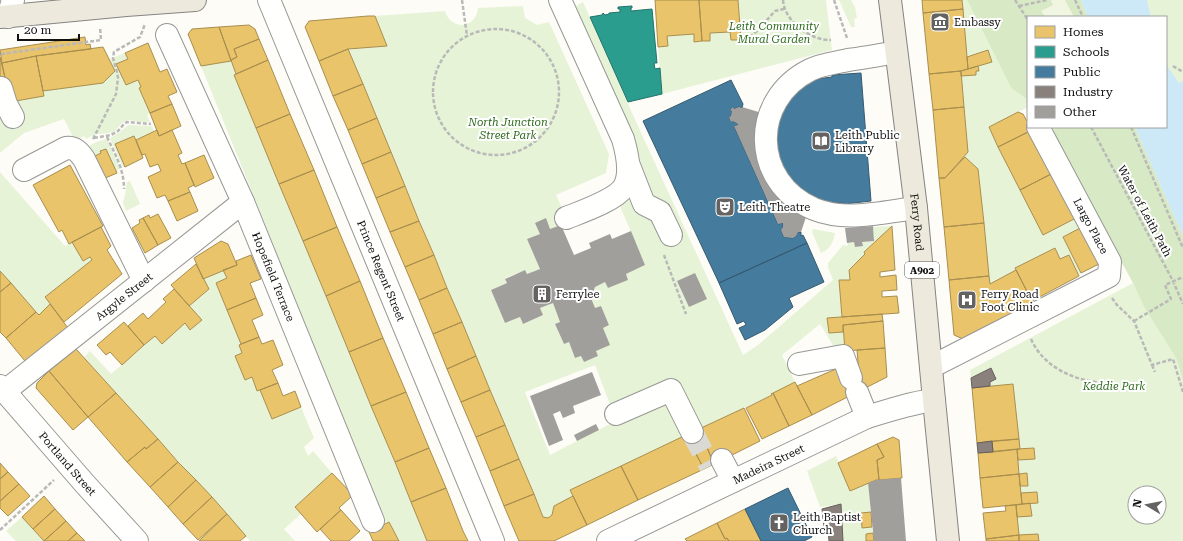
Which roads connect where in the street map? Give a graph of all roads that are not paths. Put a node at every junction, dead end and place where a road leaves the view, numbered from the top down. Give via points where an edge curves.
1 (195, 0) edge
2 (269, 0) edge
3 (560, 0) edge
4 (890, 0) edge
5 (125, 3) edge
6 (5, 12) edge
7 (159, 29) road end
8 (896, 52) junction
9 (1, 88) dead end
10 (13, 117) dead end
11 (1039, 128) edge
12 (628, 163) junction
13 (24, 170) dead end
14 (243, 202) junction
15 (916, 208) junction
16 (566, 218) dead end
17 (666, 242) road end
18 (144, 281) junction
19 (799, 364) dead end
20 (931, 367) junction
21 (3, 389) edge
22 (934, 400) junction
23 (616, 414) dead end
24 (867, 417) junction
25 (692, 432) tunnel mouth
26 (716, 463) tunnel mouth
27 (727, 484) junction
28 (373, 521) dead end
29 (137, 541) edge
30 (493, 541) edge
31 (608, 541) edge
32 (948, 541) edge

1 - 5 main road
2 - 30 street, Prince Regent Street
3 - 12 street via 622,139
4 - 8 main road, Ferry Road / A902
5 - 6 main road
7 - 14 street, Hopefield Terrace
8 - 15 main road, Ferry Road / A902
8 - 15 street via 827,64 800,76 780,95 774,105 766,132 766,147 770,165 778,180 800,202 814,209 853,215
9 - 10 street
11 - 20 street, Largo Place via 1110,262 1109,276
12 - 16 street via 628,176 624,188 616,196
12 - 17 street via 644,204 660,212
13 - 18 street via 66,148 76,149 81,154
14 - 18 street, Argyle Street
14 - 28 street, Hopefield Terrace
15 - 20 main road, Ferry Road / A902
18 - 21 street, Argyle Street
19 - 24 street via 843,356
20 - 22 main road, Ferry Road / A902
21 - 29 street, Portland Street
22 - 24 street, Madeira Street
22 - 32 main road, Ferry Road / A902
23 - 25 street via 671,390
24 - 27 street, Madeira Street
26 - 27 street
27 - 31 street, Madeira Street

